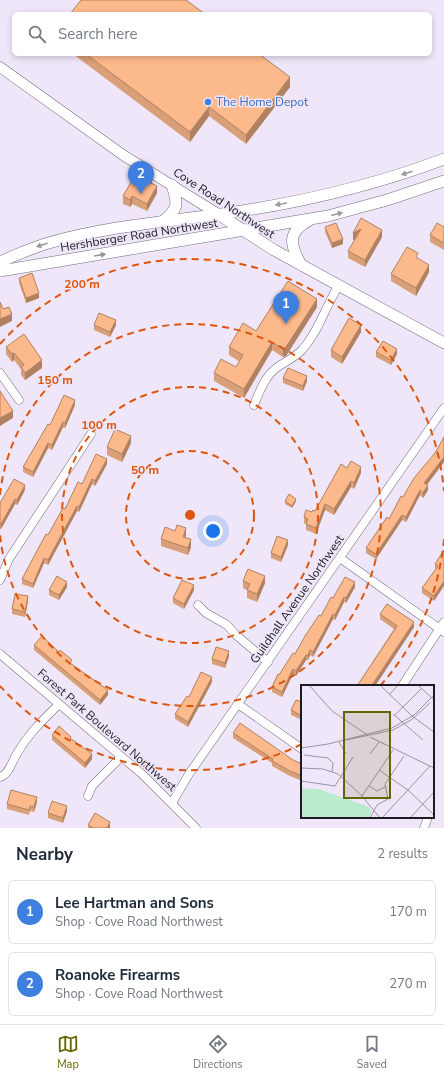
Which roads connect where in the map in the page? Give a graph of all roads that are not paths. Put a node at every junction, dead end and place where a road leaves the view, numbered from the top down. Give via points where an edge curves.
1 (0, 67) edge
2 (444, 159) edge
3 (444, 181) edge
4 (172, 185) junction
5 (218, 214) junction
6 (315, 218) junction
7 (162, 222) junction
8 (244, 231) junction
9 (0, 262) edge
10 (301, 265) junction
11 (0, 271) edge
12 (339, 285) junction
13 (444, 343) edge
14 (0, 373) edge
15 (20, 400) dead end
16 (254, 405) dead end
17 (444, 408) edge
18 (91, 434) dead end
19 (340, 558) junction
20 (0, 580) edge
21 (198, 606) dead end
22 (443, 628) edge
23 (0, 654) edge
24 (268, 662) junction
25 (403, 685) edge
26 (59, 704) junction
27 (238, 704) junction
28 (301, 748) edge
29 (121, 756) junction
30 (0, 777) edge
31 (88, 796) dead end
32 (172, 803) junction
33 (428, 818) edge
34 (196, 828) edge
35 (424, 828) edge

1 - 4 street, Cove Road Northwest via 123,155
2 -> 5 main road, Hershberger Road Northwest via 342,192
6 -> 3 main road, Hershberger Road Northwest via 358,208
4 - 5 street, Cove Road Northwest
4 - 7 main road via 177,204 173,212
5 - 7 main road, Hershberger Road Northwest
5 - 8 main road, Cove Road Northwest
6 - 8 main road, Hershberger Road Northwest
6 - 10 main road via 293,234 293,251
7 -> 9 main road, Hershberger Road Northwest via 45,244
8 - 10 main road, Cove Road Northwest
11 -> 8 main road, Hershberger Road Northwest
10 - 12 main road, Cove Road Northwest
12 - 13 main road, Cove Road Northwest
12 - 16 street via 328,302 316,330 302,350 271,373 265,380
14 - 15 street
17 - 19 street, Guildhall Avenue Northwest
18 - 20 street via 9,559
19 - 22 street
19 - 24 street, Guildhall Avenue Northwest
21 - 24 street via 228,625
22 - 25 street
23 - 26 street, Forest Park Boulevard Northwest
24 - 27 street, Guildhall Avenue Northwest
26 - 29 street, Forest Park Boulevard Northwest
26 - 30 street via 21,746 8,772
27 - 28 street
27 - 32 street, Guildhall Avenue Northwest
29 - 31 street via 97,781
29 - 32 street, Forest Park Boulevard Northwest
32 - 34 street, Forest Park Boulevard Northwest
33 - 35 street

